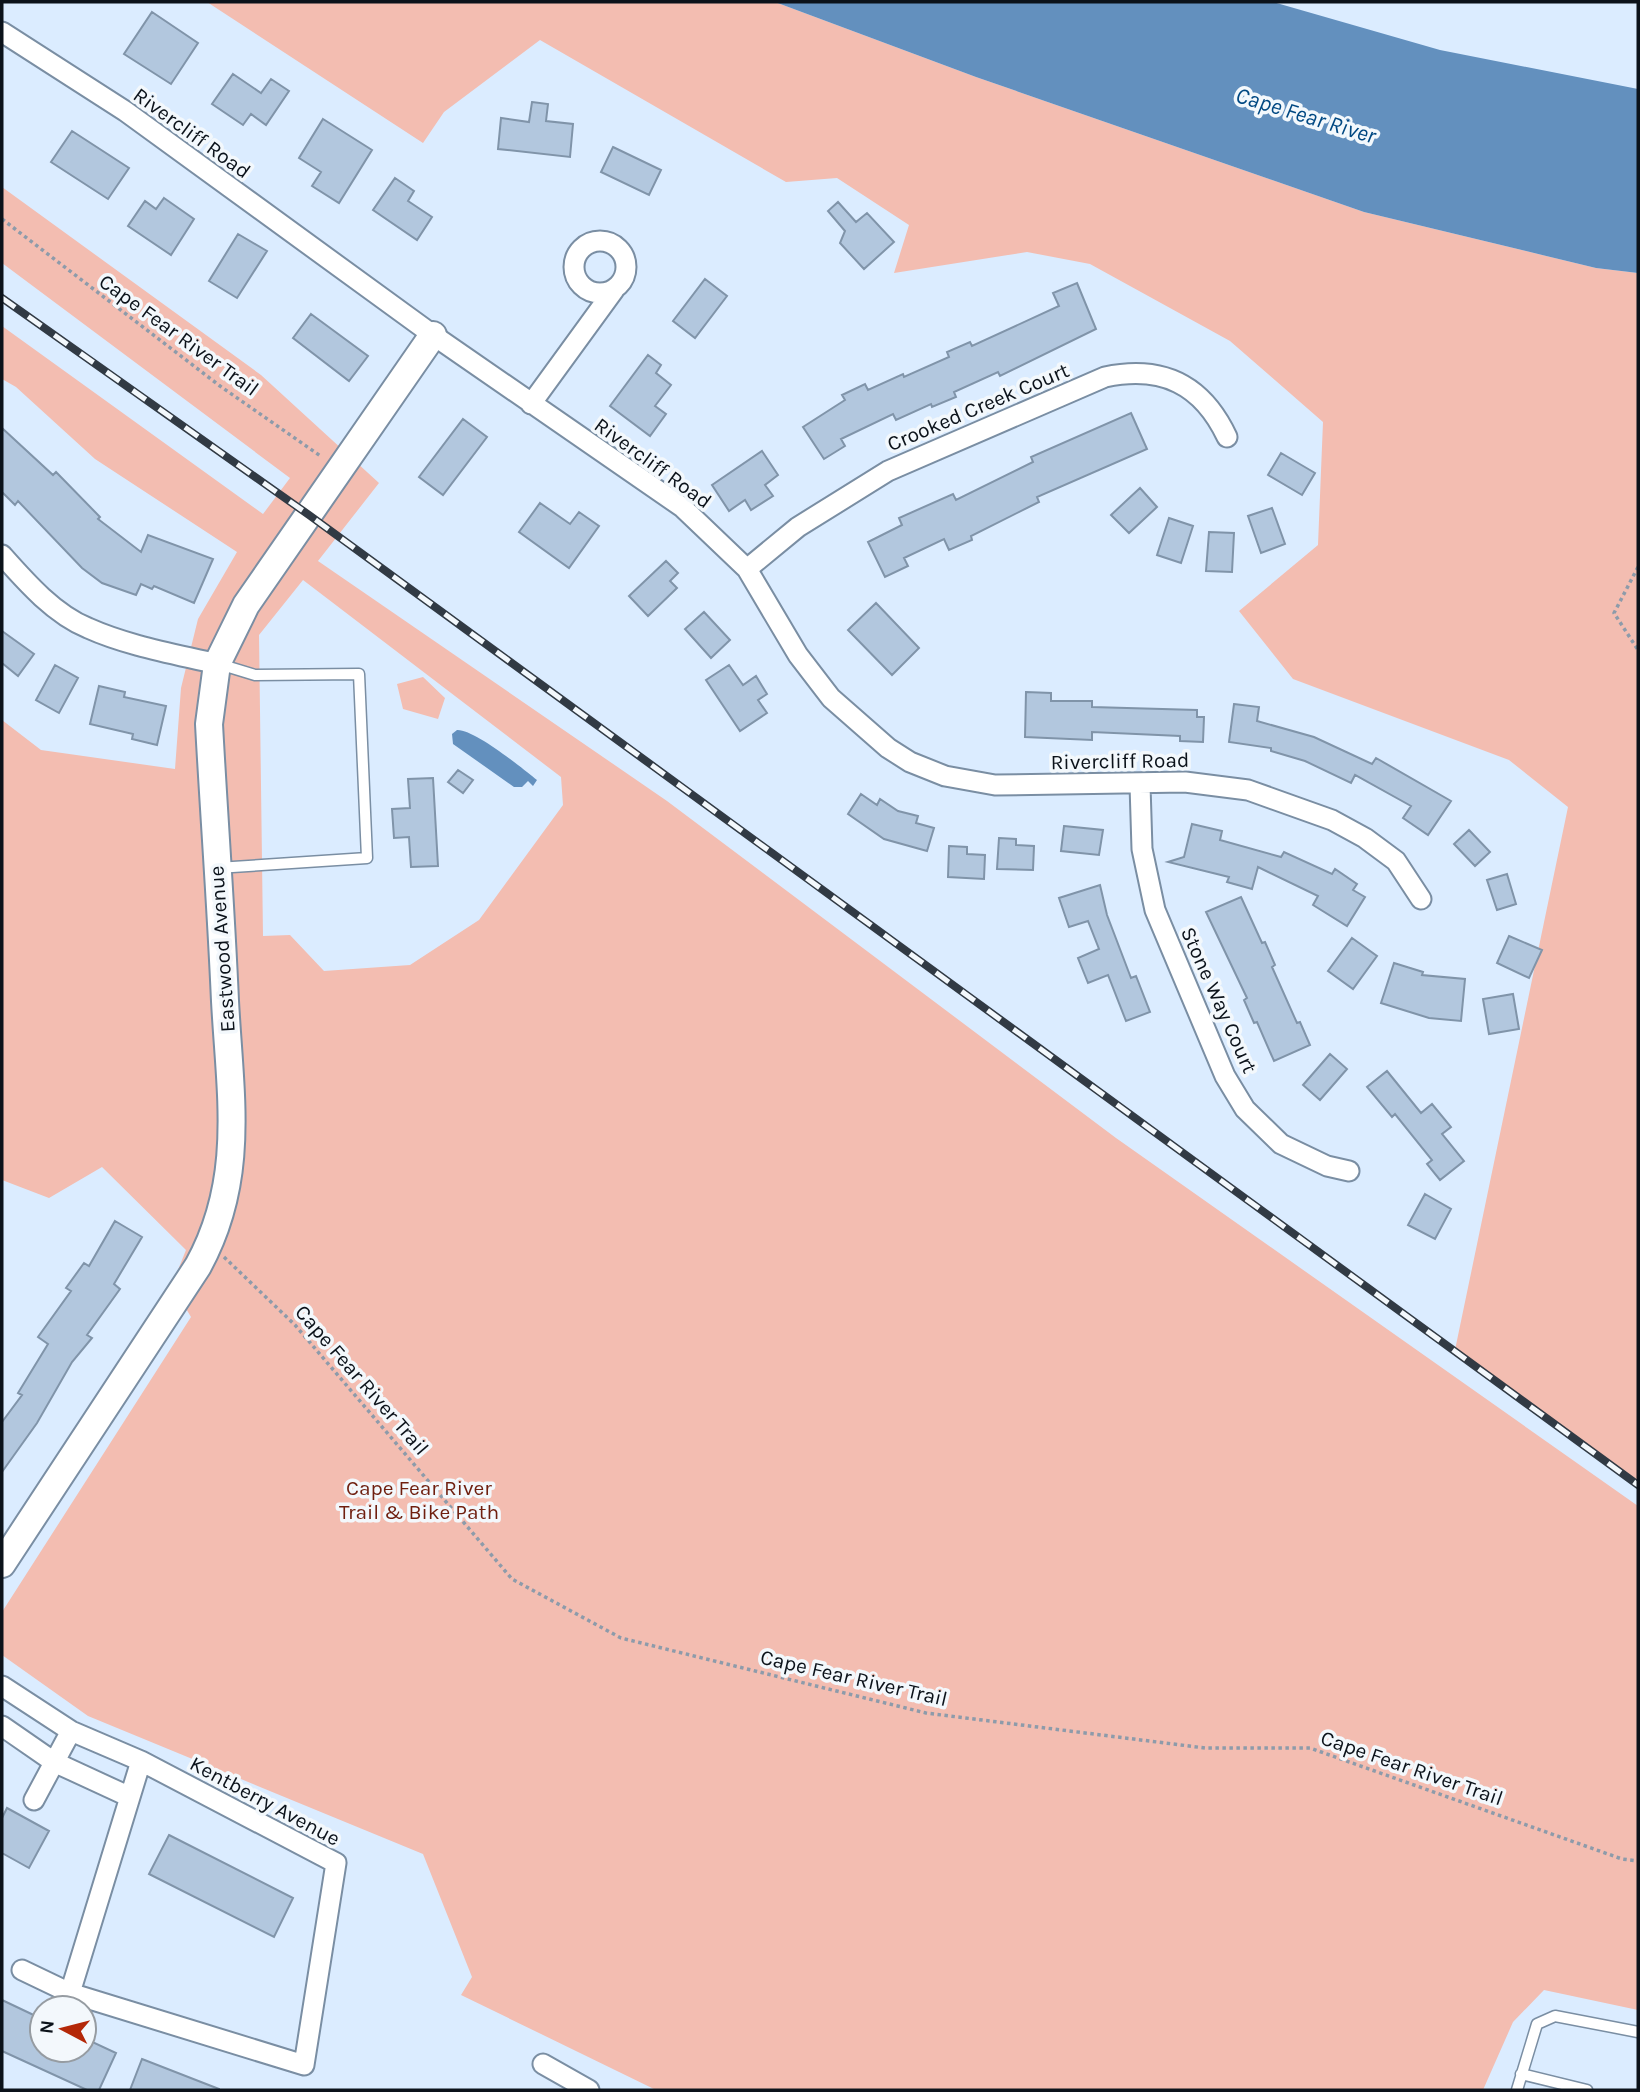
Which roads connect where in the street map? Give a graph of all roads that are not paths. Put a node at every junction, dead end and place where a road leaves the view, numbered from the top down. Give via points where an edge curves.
1 (2, 32) edge
2 (614, 290) dead end
3 (433, 335) junction
4 (531, 404) junction
5 (1227, 437) dead end
6 (2, 555) edge
7 (747, 569) junction
8 (218, 664) junction
9 (1140, 785) junction
10 (217, 868) junction
11 (1421, 898) dead end
12 (1349, 1171) dead end
13 (2, 1564) edge
14 (2, 1686) edge
15 (2, 1726) edge
16 (71, 1731) junction
17 (141, 1761) junction
18 (54, 1762) junction
19 (130, 1797) junction
20 (34, 1800) dead end
21 (22, 1970) dead end
22 (70, 1993) junction
23 (1638, 2032) edge
24 (543, 2064) dead end
25 (1521, 2074) junction
26 (589, 2090) edge
27 (1517, 2090) edge
28 (1587, 2090) edge

1 - 3 street, Rivercliff Road via 125,111
2 - 4 street
3 - 4 street, Rivercliff Road
3 - 8 street, Eastwood Avenue via 246,604
4 - 7 street, Rivercliff Road via 682,507
5 - 7 street, Crooked Creek Court via 1215,411 1175,381 1131,371 1105,377 888,471 798,527
6 - 8 street via 34,591 86,628
7 - 9 street, Rivercliff Road via 798,655 831,698 910,762 945,776 995,785
8 - 10 street, Eastwood Avenue via 209,724
8 - 10 lane via 255,675 359,674 367,858
9 - 11 street, Rivercliff Road via 1211,783 1285,801 1332,820 1387,852
9 - 12 street, Stone Way Court via 1142,849 1155,911 1225,1076 1245,1109 1281,1143 1326,1166
10 - 13 street, Eastwood Avenue via 233,1119 226,1195 210,1244
14 - 16 street, Kentberry Avenue
15 - 18 street
16 - 17 street, Kentberry Avenue
16 - 18 street
17 - 19 street
17 - 22 street, Kentberry Avenue via 336,1863 304,2065
18 - 19 street
18 - 20 street
19 - 22 street
21 - 22 street
23 - 25 lane via 1555,2016 1537,2024
24 - 26 street
25 - 27 lane
25 - 28 lane

